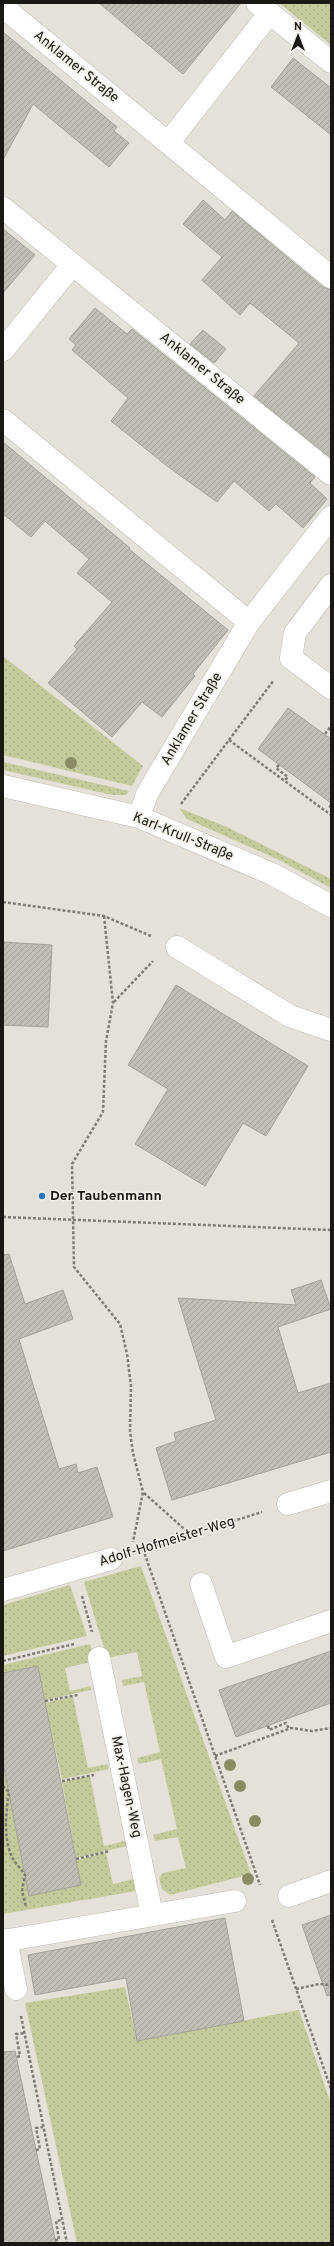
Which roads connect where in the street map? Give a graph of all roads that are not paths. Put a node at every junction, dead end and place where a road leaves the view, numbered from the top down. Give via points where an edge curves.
1 (3, 7) edge
2 (263, 8) edge
3 (331, 62) edge
4 (168, 143) junction
5 (3, 208) edge
6 (72, 265) junction
7 (331, 277) edge
8 (3, 350) edge
9 (3, 420) edge
10 (331, 474) edge
11 (331, 517) edge
12 (331, 585) edge
13 (249, 622) junction
14 (331, 688) edge
15 (3, 786) edge
16 (139, 817) junction
17 (331, 906) edge
18 (173, 945) road end
19 (331, 1030) edge
20 (331, 1491) edge
21 (288, 1504) road end
22 (121, 1557) road end
23 (201, 1584) dead end
24 (3, 1590) edge
25 (331, 1621) edge
26 (97, 1648) road end
27 (331, 1881) edge
28 (289, 1896) dead end
29 (235, 1901) dead end
30 (152, 1915) junction
31 (4, 1941) edge
32 (16, 1989) road end

1 - 4 street, Anklamer Straße
2 - 3 street
2 - 4 street
4 - 7 street, Anklamer Straße
5 - 6 street, Anklamer Straße
6 - 8 street
6 - 10 street, Anklamer Straße
9 - 13 street
11 - 13 street, Anklamer Straße
12 - 14 street via 296,633 291,658
13 - 16 street, Anklamer Straße via 147,794
15 - 16 street, Karl-Krull-Straße
16 - 17 street, Karl-Krull-Straße via 272,874
18 - 19 street via 290,1016
20 - 21 street
22 - 24 street, Adolf-Hofmeister-Weg
23 - 25 street via 226,1657
26 - 30 street, Max-Hagen-Weg
27 - 28 street
29 - 30 street
30 - 31 street
31 - 32 street

